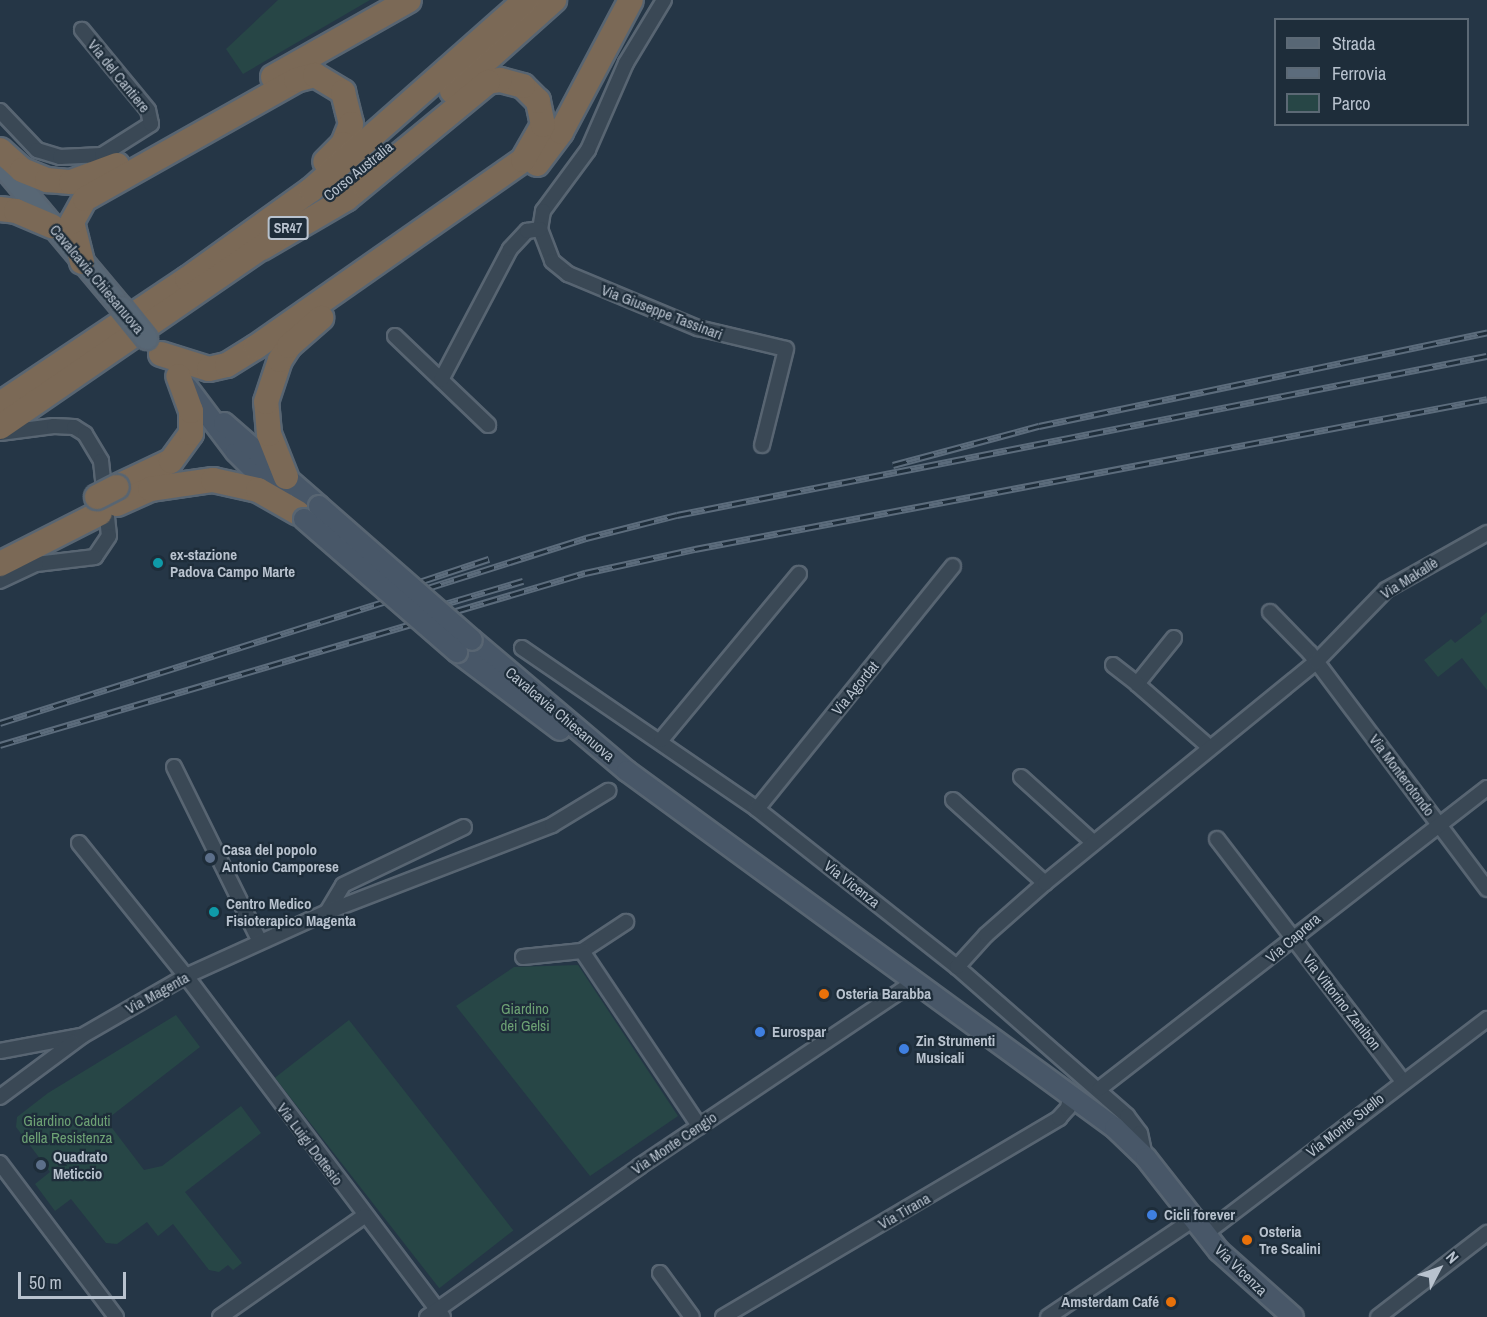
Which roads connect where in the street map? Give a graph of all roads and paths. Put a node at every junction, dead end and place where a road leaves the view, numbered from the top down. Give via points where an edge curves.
1 (409, 0) edge
2 (526, 0) edge
3 (554, 0) edge
4 (631, 0) edge
5 (664, 0) edge
6 (82, 30) dead end
7 (0, 111) edge
8 (0, 150) edge
9 (0, 163) edge
10 (0, 209) edge
11 (52, 226) junction
12 (540, 229) junction
13 (262, 248) junction
14 (82, 262) junction
15 (187, 279) junction
16 (395, 336) dead end
17 (153, 346) junction
18 (57, 368) junction
19 (178, 376) junction
20 (441, 380) junction
21 (0, 394) edge
22 (193, 395) junction
23 (0, 404) edge
24 (488, 425) dead end
25 (0, 427) edge
26 (0, 433) edge
27 (762, 445) dead end
28 (286, 477) junction
29 (107, 500) junction
30 (307, 513) junction
31 (1487, 533) edge
32 (0, 547) edge
33 (0, 564) edge
34 (953, 566) dead end
35 (799, 574) dead end
36 (0, 582) edge
37 (1270, 612) dead end
38 (1174, 638) dead end
39 (522, 648) dead end
40 (1316, 662) junction
41 (1113, 665) dead end
42 (1137, 684) junction
43 (661, 740) junction
44 (1208, 747) junction
45 (174, 767) dead end
46 (627, 771) joint
47 (1021, 777) dead end
48 (1487, 788) edge
49 (608, 791) dead end
50 (953, 800) dead end
51 (758, 809) junction
52 (1439, 824) junction
53 (464, 827) dead end
54 (1217, 838) dead end
55 (79, 843) dead end
56 (1094, 843) junction
57 (1045, 883) junction
58 (1487, 889) edge
59 (327, 912) junction
60 (626, 922) dead end
61 (1293, 938) junction
62 (259, 940) junction
63 (582, 951) junction
64 (524, 957) dead end
65 (957, 967) junction
66 (186, 976) junction
67 (915, 981) junction
68 (1487, 1019) edge
69 (82, 1036) junction
70 (0, 1051) edge
71 (1402, 1080) junction
72 (1099, 1089) junction
73 (1071, 1093) junction
74 (0, 1097) edge
75 (699, 1126) junction
76 (1146, 1158) junction
77 (0, 1163) edge
78 (364, 1216) junction
79 (1199, 1226) junction
80 (1487, 1233) edge
81 (660, 1273) dead end
82 (436, 1315) edge
83 (116, 1317) edge
84 (220, 1317) edge
85 (692, 1317) edge
86 (723, 1317) edge
87 (1048, 1317) edge
88 (1293, 1317) edge
89 (1378, 1317) edge

1 - 8 highway via 105,172 71,182 47,180 22,170
2 - 15 highway, Corso Australia / SR47 via 311,189
3 - 13 highway, Corso Australia / SR47 via 364,168
4 - 28 highway via 561,132 530,171 310,326 290,346 272,377 266,402 269,434
5 - 12 street via 626,63 588,150 543,212
6 - 7 street, Via del Cantiere via 148,110 151,124 102,155 60,157 37,150
9 - 11 main road, Cavalcavia Chiesanuova
10 - 11 highway via 16,211
11 - 14 main road, Cavalcavia Chiesanuova
12 - 20 street via 527,231 510,249
12 - 27 street, Via Giuseppe Tassinari via 552,261 568,274 698,328 786,349
13 - 17 highway via 346,199 488,82 500,80 523,86 538,101 543,125 523,160 256,347 227,364 209,369
13 - 25 highway, Corso Australia / SR47
14 - 15 highway via 72,222 85,199 296,80 315,75 335,84 349,104 351,124 343,144
14 - 17 main road, Cavalcavia Chiesanuova, bridge
15 - 18 highway, Corso Australia / SR47
16 - 20 street
17 - 19 main road, Cavalcavia Chiesanuova
18 - 21 highway
18 - 23 highway, Corso Australia / SR47
19 - 22 main road, Cavalcavia Chiesanuova
19 - 29 highway via 193,423 187,440 171,461
20 - 24 street
22 - 28 main road, Cavalcavia Chiesanuova
22 - 30 main road, Cavalcavia Chiesanuova via 236,452
26 - 36 street via 54,426 74,427 85,434 101,461 109,536 95,557 36,564
28 - 30 main road, Cavalcavia Chiesanuova
29 - 30 highway via 213,480 258,490
29 - 32 highway
29 - 33 highway
30 - 46 main road, Cavalcavia Chiesanuova, bridge via 574,740
31 - 40 street, Via Makallè via 1386,590
34 - 51 street, Via Agordat
35 - 43 street
37 - 40 street
38 - 42 street
39 - 43 street, Via Vicenza
40 - 44 street, Via Makallè
40 - 52 street, Via Monterotondo
41 - 42 street
42 - 44 street
43 - 51 street, Via Vicenza
44 - 56 street, Via Makallè
45 - 62 street
46 - 67 main road, Via Vicenza
47 - 56 street
48 - 52 street, Via Caprera
49 - 59 street, Via Magenta via 552,825
50 - 57 street
51 - 65 street, Via Vicenza
52 - 58 street, Via Monterotondo
52 - 61 street, Via Caprera
53 - 59 street via 343,885
54 - 61 street, Via Vittorino Zanibon
55 - 66 street, Via Luigi Dottesio
56 - 57 street, Via Makallè
57 - 65 street, Via Makallè
59 - 62 street, Via Magenta
60 - 63 street
61 - 71 street, Via Vittorino Zanibon
61 - 72 street, Via Caprera
62 - 66 street, Via Magenta
63 - 64 street
63 - 75 street
65 - 72 street, Via Vicenza
66 - 69 street, Via Magenta
66 - 78 street, Via Luigi Dottesio
67 - 73 main road, Via Vicenza
67 - 75 street, Via Monte Cengio
68 - 71 street, Via Monte Suello
69 - 70 street
69 - 74 street, Via Magenta
71 - 79 street, Via Monte Suello
72 - 76 street, Via Vicenza via 1140,1133
73 - 76 main road, Via Vicenza
73 - 86 street, Via Tirana via 1065,1114 1020,1143
75 - 82 street, Via Monte Cengio
76 - 79 main road, Via Vicenza
77 - 83 street
78 - 82 street, Via Luigi Dottesio
78 - 84 street
79 - 87 street
79 - 88 main road, Via Vicenza via 1238,1270
80 - 89 street
81 - 85 street

